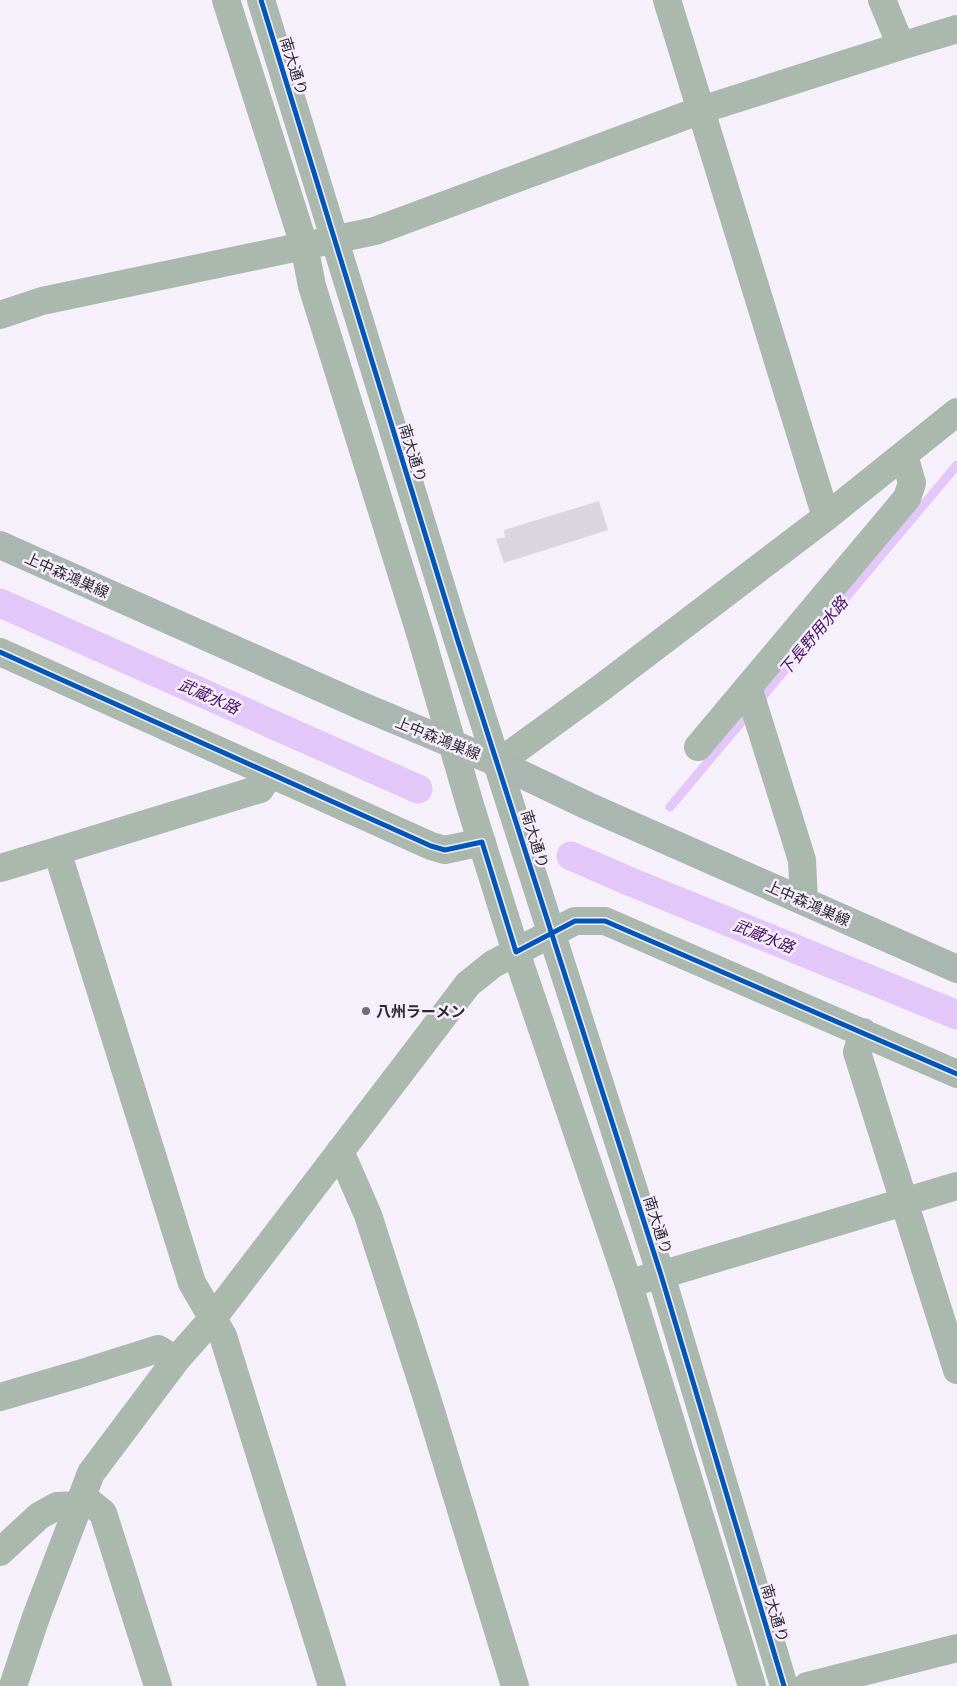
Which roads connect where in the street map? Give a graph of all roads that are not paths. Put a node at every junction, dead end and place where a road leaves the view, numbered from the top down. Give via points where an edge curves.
1 (226, 0) edge
2 (261, 0) edge
3 (667, 0) edge
4 (882, 0) edge
5 (957, 29) edge
6 (901, 46) junction
7 (701, 110) junction
8 (334, 240) junction
9 (304, 245) junction
10 (0, 315) edge
11 (957, 412) edge
12 (904, 455) junction
13 (826, 517) junction
14 (0, 545) edge
15 (0, 652) edge
16 (752, 699) junction
17 (452, 745) junction
18 (698, 747) dead end
19 (498, 762) junction
20 (270, 774) junction
21 (482, 842) junction
22 (57, 851) junction
23 (0, 868) edge
24 (804, 901) junction
25 (550, 933) junction
26 (516, 952) junction
27 (957, 969) edge
28 (863, 1032) junction
29 (957, 1074) edge
30 (340, 1151) junction
31 (957, 1186) edge
32 (903, 1201) junction
33 (661, 1275) junction
34 (628, 1282) junction
35 (212, 1318) junction
36 (176, 1360) junction
37 (957, 1370) edge
38 (0, 1396) edge
39 (78, 1505) junction
40 (0, 1552) edge
41 (957, 1648) edge
42 (13, 1686) edge
43 (158, 1686) edge
44 (332, 1686) edge
45 (515, 1686) edge
46 (752, 1686) edge
47 (784, 1686) edge
48 (807, 1686) edge

1 - 9 street
2 - 8 street, 南大通り
3 - 7 street
4 - 6 street
5 - 6 street
6 - 7 street
7 - 8 street via 374,231
7 - 13 street
8 - 9 street
8 - 19 street, 南大通り
9 - 10 street via 42,301
9 - 17 street via 312,286
11 - 12 street
12 - 13 street
12 - 16 street via 912,483 907,498
13 - 19 street via 602,688
14 - 17 main road, 上中森鴻巣線
15 - 20 street
16 - 18 street
16 - 24 street via 802,860
17 - 19 main road, 上中森鴻巣線
17 - 21 street
19 - 24 main road, 上中森鴻巣線 via 588,806
19 - 25 street, 南大通り
20 - 21 street via 431,846 445,850
20 - 22 street via 260,789
21 - 26 street
22 - 23 street
22 - 35 street via 192,1283
24 - 27 main road, 上中森鴻巣線
25 - 26 street
25 - 28 street via 575,921 605,921
25 - 33 street, 南大通り
26 - 30 street via 493,964 468,984
26 - 34 street
28 - 29 street
28 - 32 street via 857,1052
30 - 35 street
30 - 45 street via 368,1215
31 - 32 street
32 - 33 street
32 - 37 street
33 - 34 street
33 - 47 street, 南大通り
34 - 46 street
35 - 36 street
35 - 44 street via 223,1336
36 - 38 street via 158,1349
36 - 39 street via 91,1473
39 - 40 street via 57,1506 39,1516
39 - 42 street
39 - 43 street via 92,1504 102,1513
41 - 48 street

